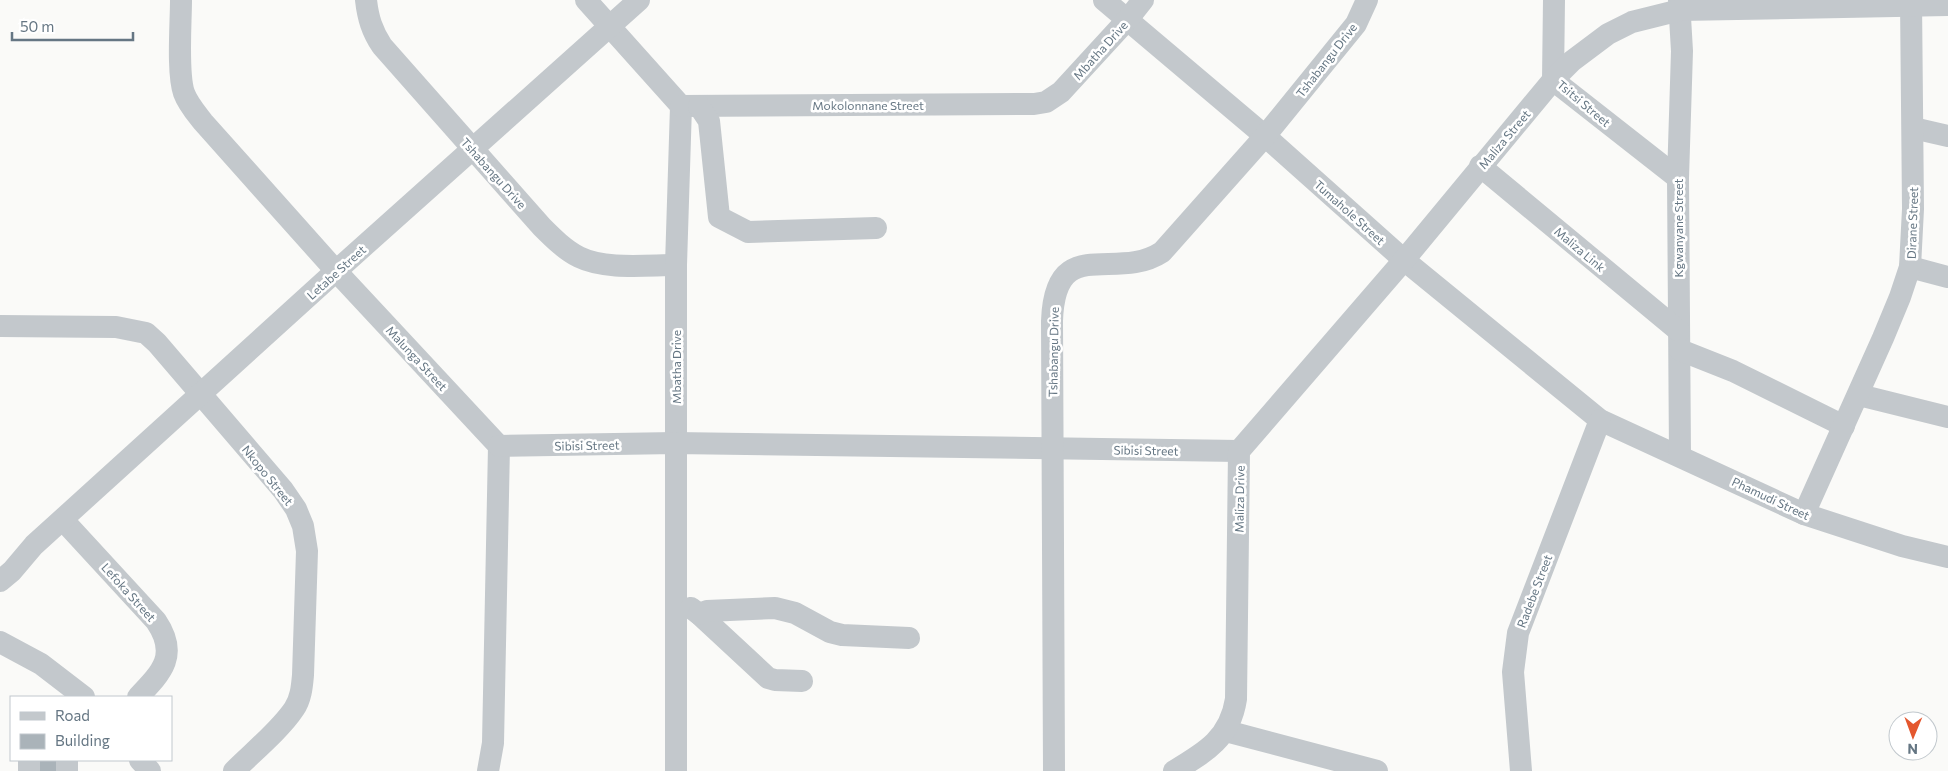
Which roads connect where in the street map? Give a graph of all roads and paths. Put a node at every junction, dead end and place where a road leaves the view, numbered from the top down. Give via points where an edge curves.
1 (181, 0) edge
2 (366, 0) edge
3 (586, 0) edge
4 (640, 0) edge
5 (1104, 0) edge
6 (1143, 0) edge
7 (1367, 0) edge
8 (1554, 0) edge
9 (1911, 3) edge
10 (1679, 5) edge
11 (1948, 6) edge
12 (1128, 19) junction
13 (609, 27) junction
14 (1554, 80) junction
15 (1054, 98) joint
16 (690, 106) junction
17 (1913, 128) junction
18 (1265, 136) junction
19 (1948, 136) edge
20 (473, 150) junction
21 (1480, 166) junction
22 (1678, 178) junction
23 (876, 228) dead end
24 (1404, 260) junction
25 (676, 265) junction
26 (1910, 267) junction
27 (336, 271) junction
28 (1948, 277) edge
29 (0, 326) edge
30 (1680, 341) junction
31 (200, 394) junction
32 (1858, 395) junction
33 (1948, 417) edge
34 (1600, 420) junction
35 (1844, 426) junction
36 (675, 444) junction
37 (499, 446) junction
38 (1053, 449) junction
39 (1239, 452) junction
40 (1680, 456) junction
41 (1804, 514) junction
42 (63, 520) junction
43 (34, 545) junction
44 (1948, 557) edge
45 (0, 558) edge
46 (0, 581) edge
47 (676, 605) junction
48 (700, 614) junction
49 (909, 638) dead end
50 (0, 642) edge
51 (802, 681) dead end
52 (81, 696) edge
53 (139, 696) edge
54 (1226, 731) junction
55 (141, 761) edge
56 (150, 771) edge
57 (234, 771) edge
58 (488, 771) edge
59 (676, 771) edge
60 (1054, 771) edge
61 (1174, 771) edge
62 (1377, 771) edge
63 (1521, 771) edge

1 - 27 street, Malunga Street via 181,73 191,107
2 - 20 street, Tshabangu Drive via 373,33 382,46
3 - 13 street
4 - 13 street, Letabe Street
5 - 12 street, Tumahole Street
6 - 12 street, Mbatha Drive
7 - 18 street, Tshabangu Drive via 1356,24
8 - 14 street
9 - 10 street, Tsitsi Street
9 - 11 street, Tsitsi Street
9 - 17 street, Dirane Street
10 - 14 street, Tsitsi Street via 1608,34 1572,61
10 - 22 street, Kgwanyane Street via 1682,69
12 - 15 street, Mbatha Drive
12 - 18 street, Tumahole Street
13 - 16 street
13 - 20 street, Letabe Street
14 - 21 street, Maliza Street
14 - 22 street, Tsitsi Street
15 - 16 street, Mokolonnane Street via 1034,104
16 - 23 street via 709,121 719,217 748,232
16 - 25 street, Mbatha Drive
17 - 19 street
17 - 26 street, Dirane Street via 1914,208
18 - 24 street, Tumahole Street
18 - 38 street, Tshabangu Drive via 1162,252 1134,263 1079,266 1058,284 1052,309
20 - 25 street, Tshabangu Drive via 542,227 579,257 619,265
20 - 27 street, Letabe Street
21 - 24 street, Maliza Street
21 - 30 street, Maliza Link
22 - 30 street, Kgwanyane Street
24 - 34 street, Tumahole Street
24 - 39 street, Maliza Drive
25 - 36 street, Mbatha Drive
26 - 28 street
26 - 32 street, Dirane Street
27 - 31 street, Letabe Street
27 - 37 street, Malunga Street
29 - 31 street, Nkopo Street via 116,327 146,333
30 - 35 street, Maliza Link
30 - 40 street, Kgwanyane Street
31 - 42 street, Letabe Street
31 - 57 street, Nkopo Street via 296,509 307,551 301,692 295,708
32 - 33 street
32 - 35 street, Dirane Street
34 - 40 street, Phamudi Street
34 - 63 street, Radebe Street via 1518,632 1513,672
35 - 41 street, Dirane Street
36 - 37 street, Sibisi Street
36 - 38 street, Sibisi Street
36 - 47 street, Mbatha Drive
37 - 58 street via 493,743
38 - 39 street, Sibisi Street
38 - 60 street, Tshabangu Drive
39 - 54 street, Maliza Drive via 1236,699 1234,717
40 - 41 street, Phamudi Street
41 - 44 street, Phamudi Street via 1902,546
42 - 43 street, Letabe Street
42 - 53 street, Lefoka Street via 164,632 167,659 158,676
43 - 45 street, Letabe Street
43 - 46 street, Letabe Street
47 - 48 street
47 - 59 street, Mbatha Drive
48 - 49 street via 775,608 842,635
48 - 51 street via 768,678
50 - 52 street via 41,664
54 - 61 street, Maliza Drive via 1196,758
54 - 62 street
55 - 56 street

